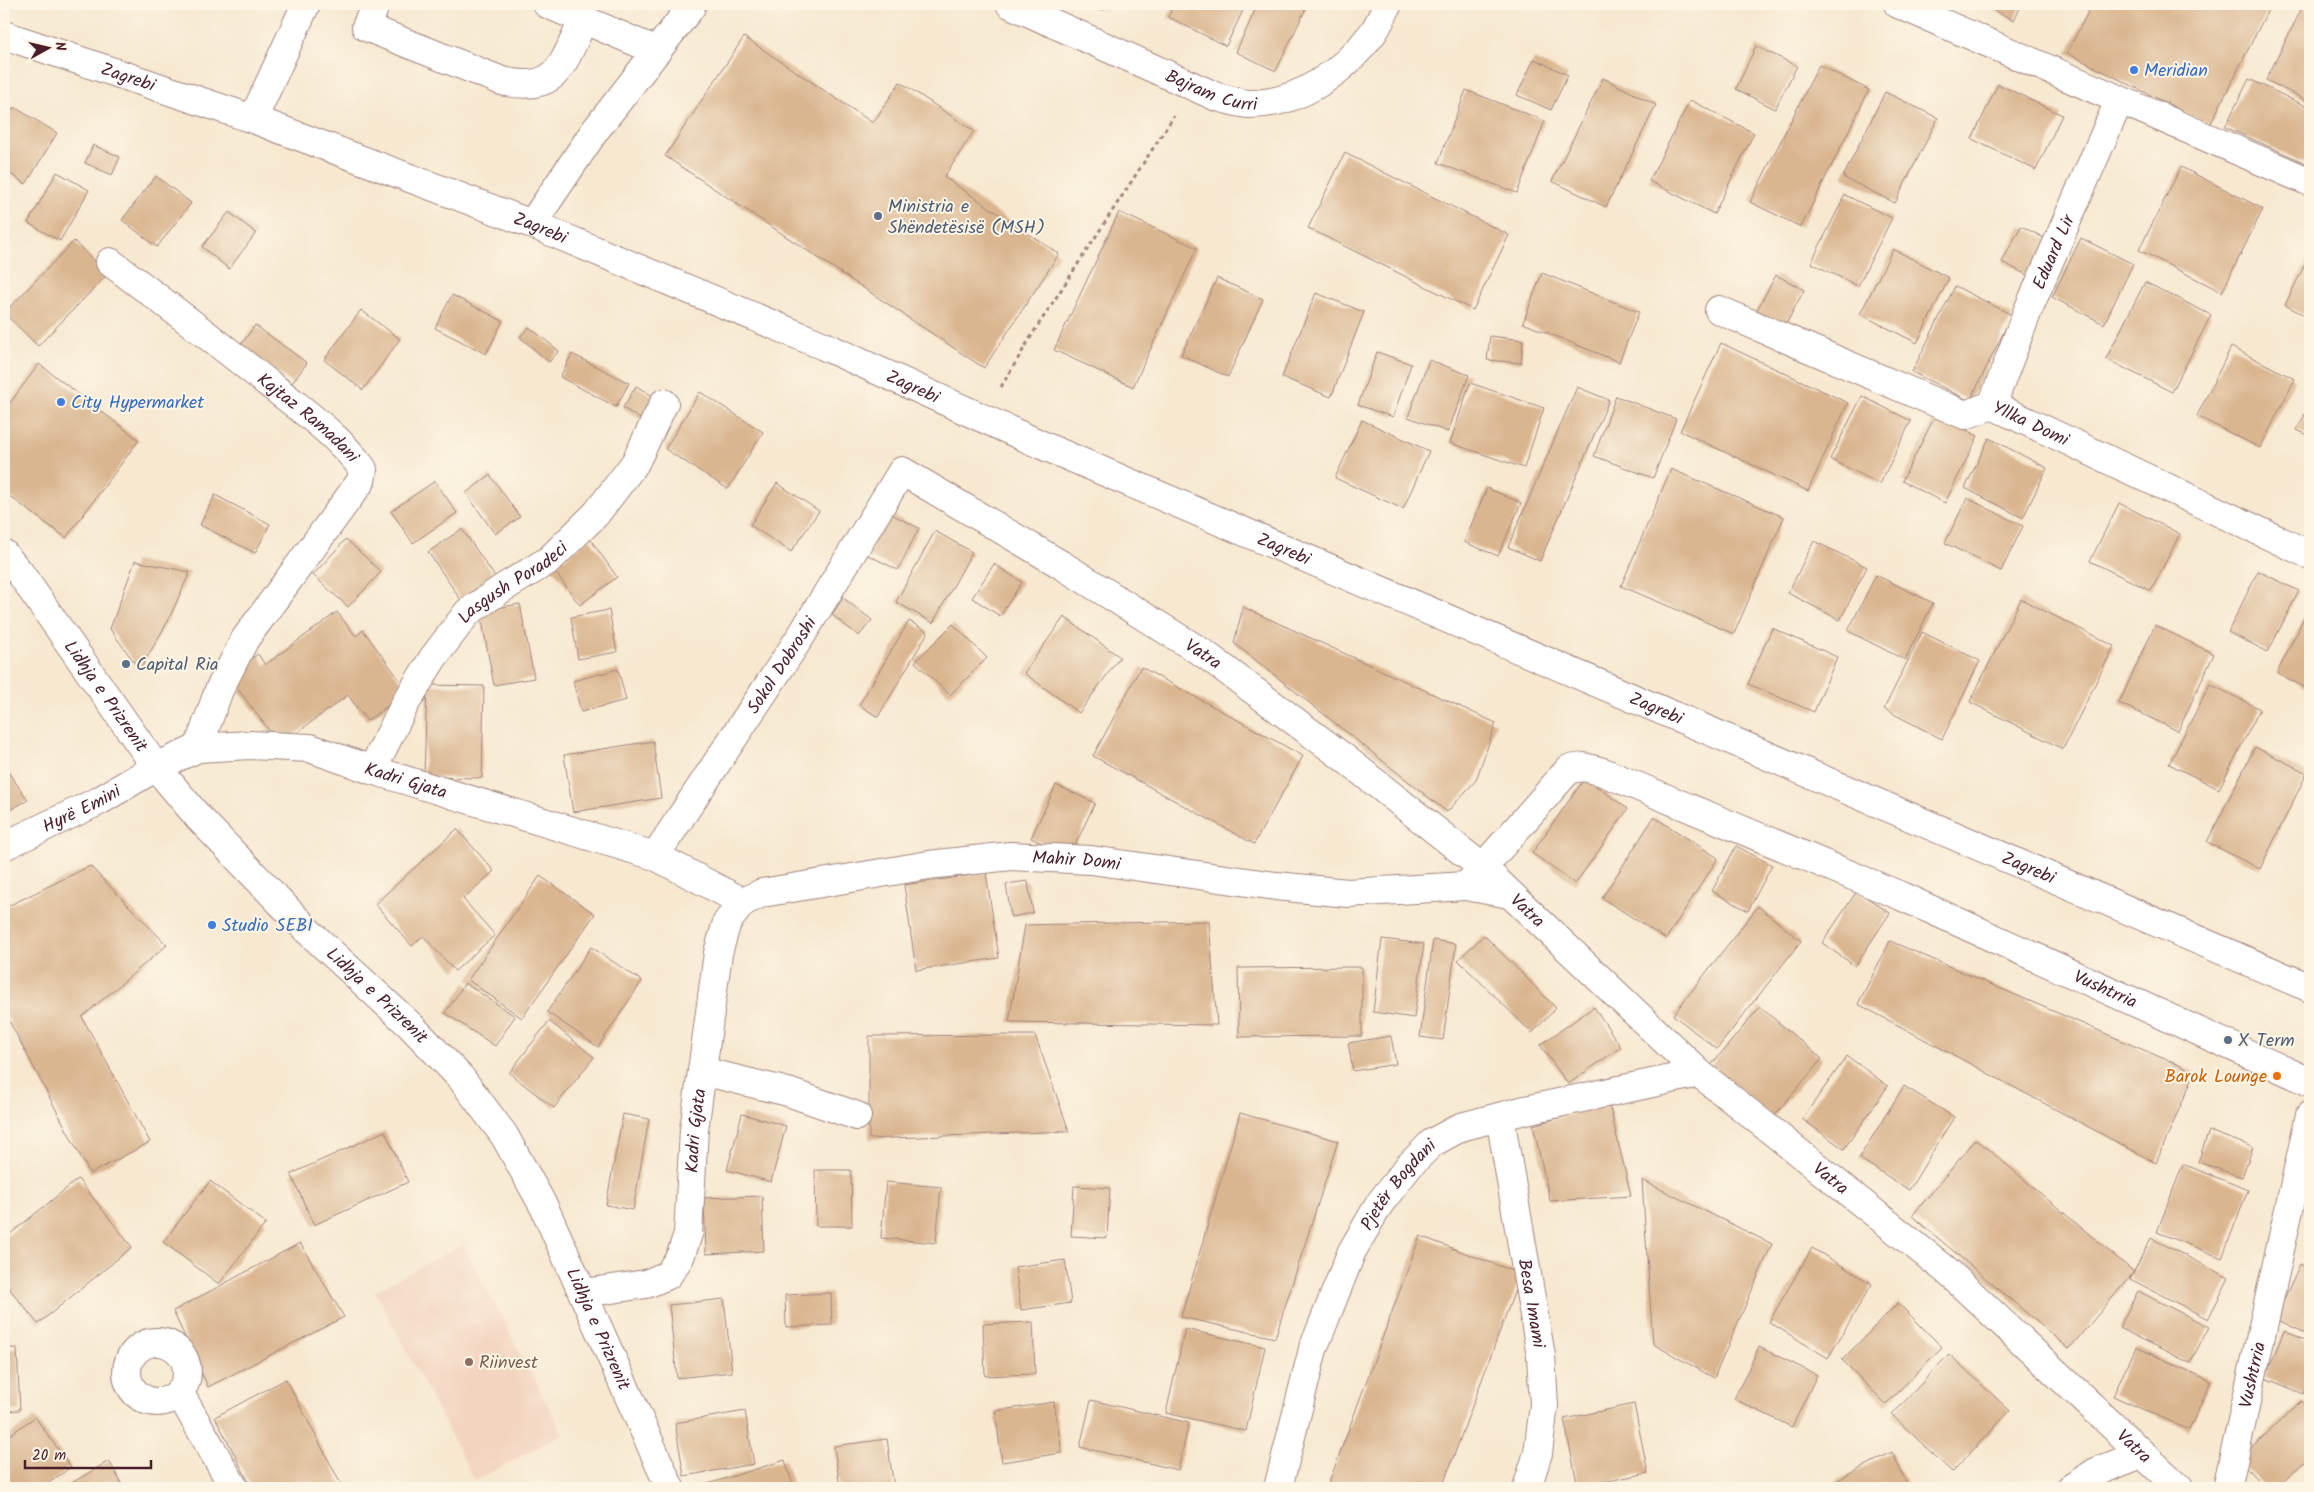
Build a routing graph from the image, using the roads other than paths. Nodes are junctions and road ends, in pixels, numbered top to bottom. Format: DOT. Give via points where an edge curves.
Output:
graph roads {
  1 [pos="306,4"];
  2 [pos="376,4"];
  3 [pos="547,4"];
  4 [pos="682,4"];
  5 [pos="1010,4"];
  6 [pos="1388,4"];
  7 [pos="1898,4"];
  8 [pos="584,20"];
  9 [pos="4,35"];
  10 [pos="657,51"];
  11 [pos="2119,101"];
  12 [pos="252,119"];
  13 [pos="2310,182"];
  14 [pos="532,224"];
  15 [pos="110,262"];
  16 [pos="1719,310"];
  17 [pos="664,403"];
  18 [pos="1992,405"];
  19 [pos="902,471"];
  20 [pos="4,554"];
  21 [pos="2310,555"];
  22 [pos="198,748"];
  23 [pos="156,767"];
  24 [pos="372,770"];
  25 [pos="4,846"];
  26 [pos="655,856"];
  27 [pos="1475,877"];
  28 [pos="1509,894"];
  29 [pos="743,902"];
  30 [pos="2310,988"];
  31 [pos="702,1071"];
  32 [pos="1699,1073"];
  33 [pos="2310,1082"];
  34 [pos="2310,1115"];
  35 [pos="857,1116"];
  36 [pos="1500,1117"];
  37 [pos="584,1293"];
  38 [pos="179,1392"];
  39 [pos="2141,1454"];
  40 [pos="234,1488"];
  41 [pos="670,1488"];
  42 [pos="1278,1488"];
  43 [pos="1527,1488"];
  44 [pos="2071,1488"];
  45 [pos="2179,1488"];
  46 [pos="2227,1488"];
  1 -- 12 [label="street"];
  2 -- 8 [label="street" via="366,26 502,81 520,85 538,84 554,76"];
  3 -- 8 [label="street"];
  4 -- 10 [label="street" via="691,8"];
  5 -- 6 [label="street, Bajram Curri" via="1216,97 1248,104 1278,102 1310,88 1343,66 1373,33"];
  7 -- 11 [label="street"];
  8 -- 10 [label="street"];
  9 -- 12 [label="street, Zagrebi"];
  10 -- 14 [label="street" via="594,132"];
  11 -- 13 [label="street"];
  11 -- 18 [label="street, Eduard Lir" via="2032,302"];
  12 -- 14 [label="street, Zagrebi"];
  14 -- 30 [label="street, Zagrebi" via="824,346 982,418"];
  15 -- 22 [label="street, Kajtaz Ramadani" via="307,414 354,456 362,469 361,481 246,639 219,690"];
  16 -- 18 [label="street, Yllka Domi" via="1965,415"];
  17 -- 24 [label="street, Lasgush Poradeci" via="635,463 596,514 549,560 468,612 433,658"];
  18 -- 21 [label="street, Yllka Domi"];
  19 -- 26 [label="street, Sokol Dobroshi" via="801,636"];
  19 -- 27 [label="street, Vatra" via="1206,655 1343,757"];
  20 -- 23 [label="street, Lidhja e Prizrenit"];
  22 -- 23 [label="street, Kadri Gjata"];
  22 -- 24 [label="street, Kadri Gjata" via="250,745 310,748"];
  23 -- 25 [label="street, Hyrë Emini" via="99,801"];
  23 -- 37 [label="street, Lidhja e Prizrenit" via="199,818 309,932 411,1026 461,1078 504,1135 544,1207"];
  24 -- 26 [label="street, Kadri Gjata"];
  26 -- 29 [label="street"];
  27 -- 28 [label="street, Mahir Domi"];
  27 -- 29 [label="street, Mahir Domi" via="1348,893 1091,860 1011,856 929,865 771,891"];
  27 -- 33 [label="street, Vushtrria" via="1569,769 1584,767 1603,772 1901,896"];
  28 -- 32 [label="street, Vatra"];
  29 -- 31 [label="street, Kadri Gjata" via="727,922 718,953"];
  31 -- 35 [label="street" via="788,1092"];
  31 -- 37 [label="street, Kadri Gjata" via="694,1130 688,1234 680,1257 668,1275 646,1284"];
  32 -- 36 [label="street, Pjetër Bogdani"];
  32 -- 39 [label="street, Vatra" via="1946,1270"];
  34 -- 46 [label="street, Vushtrria"];
  36 -- 42 [label="street, Pjetër Bogdani" via="1461,1127 1432,1143 1380,1203 1352,1251 1313,1349"];
  36 -- 43 [label="street, Besa Imami" via="1541,1356 1544,1405 1538,1453"];
  37 -- 41 [label="street, Lidhja e Prizrenit"];
  38 -- 40 [label="street"];
  39 -- 44 [label="street" via="2096,1472"];
  39 -- 45 [label="street, Vatra"];
}
